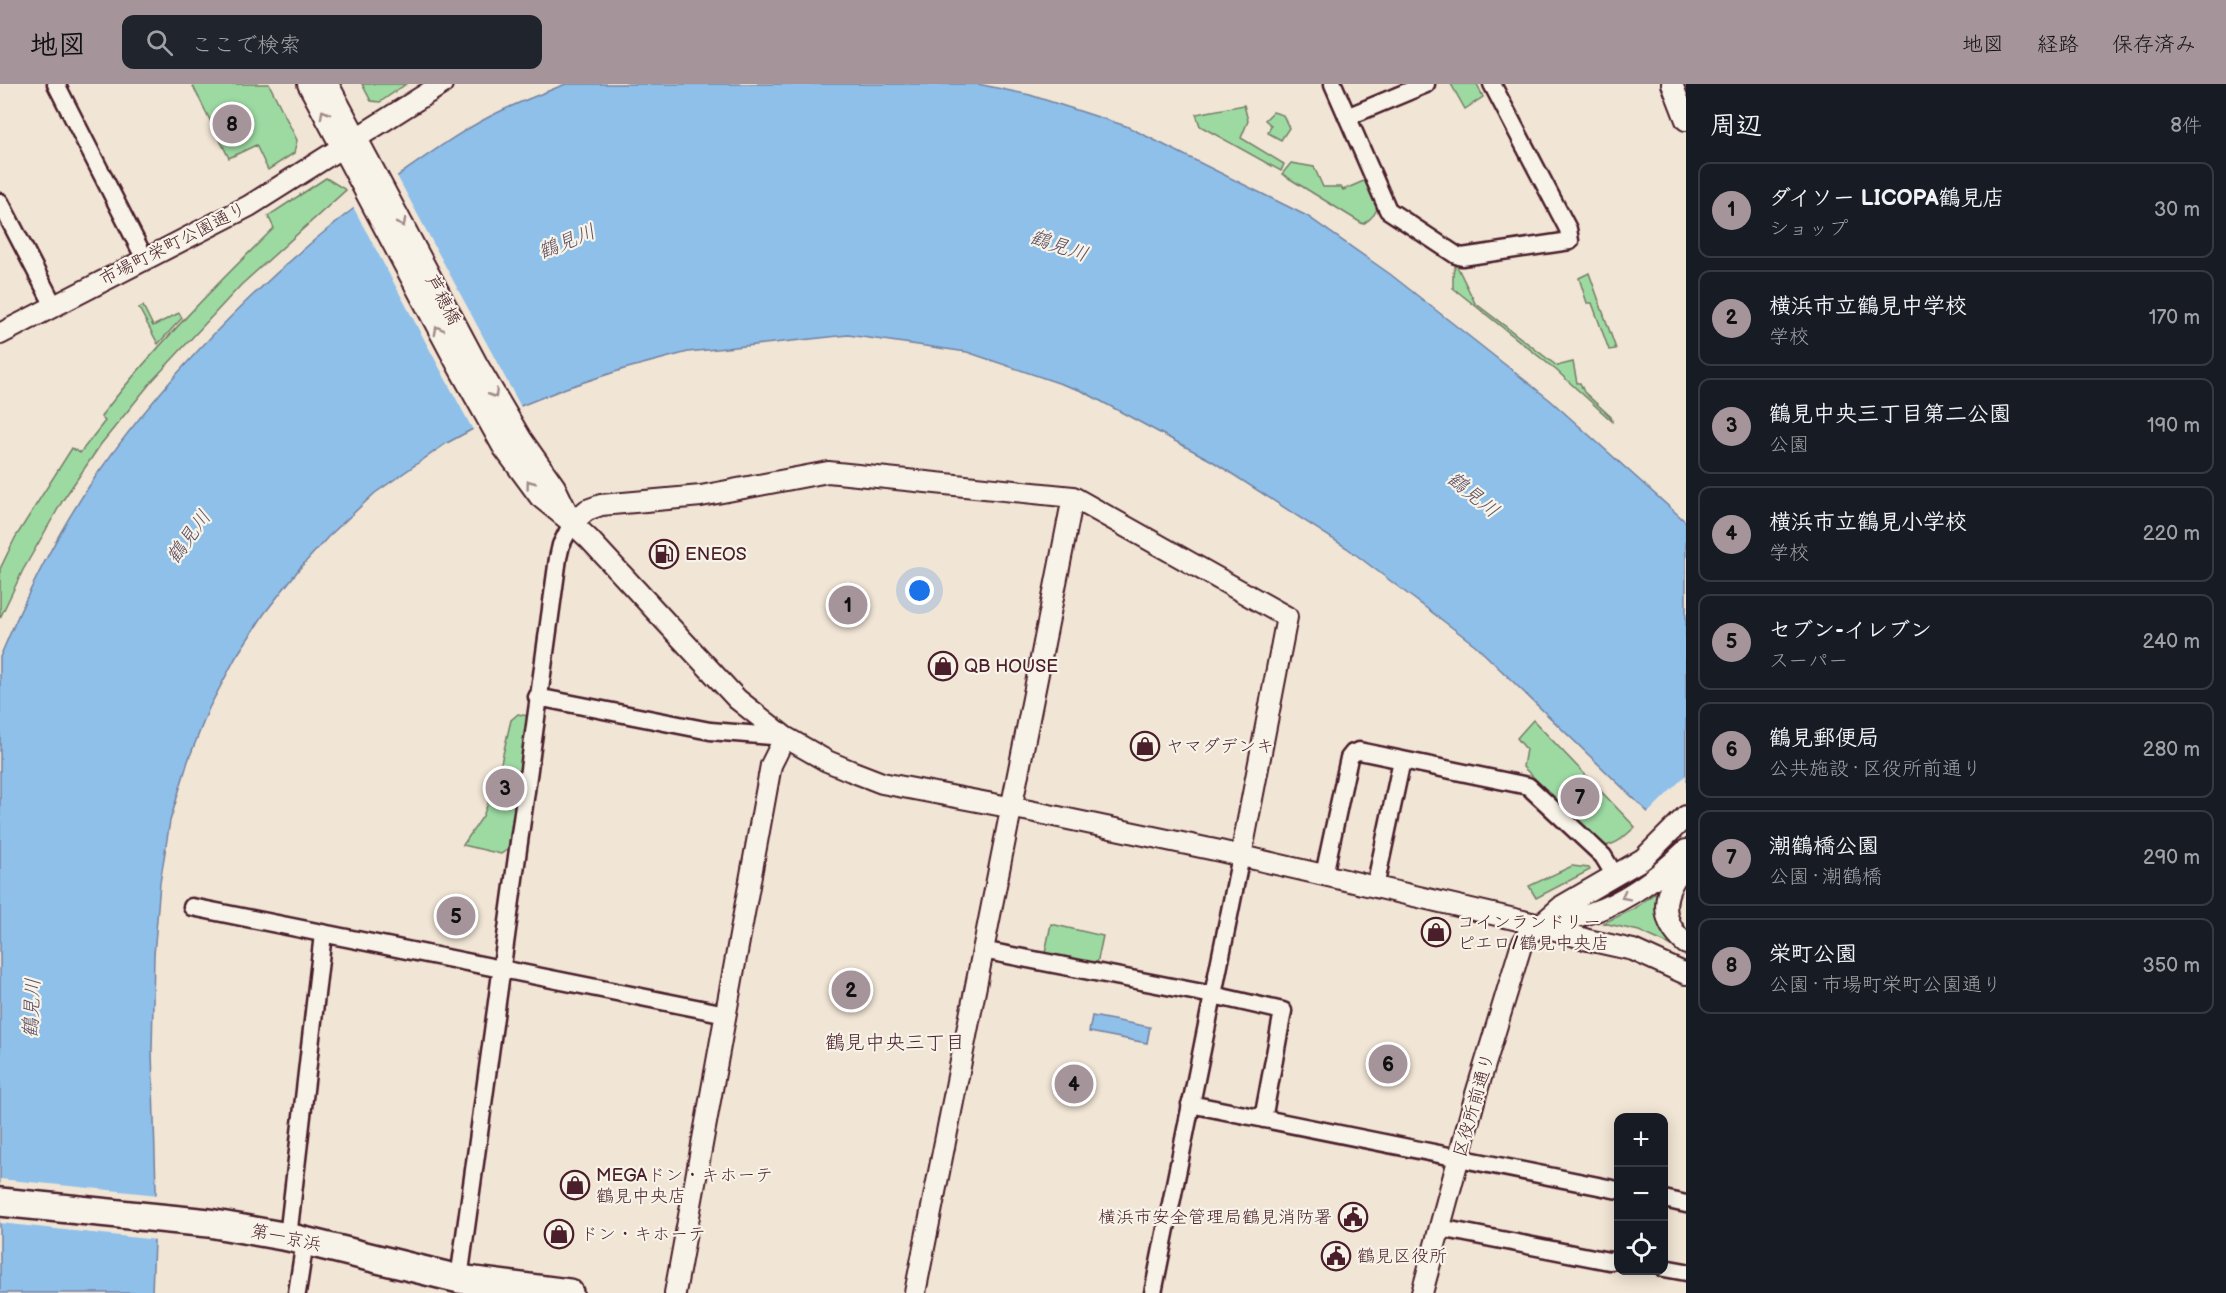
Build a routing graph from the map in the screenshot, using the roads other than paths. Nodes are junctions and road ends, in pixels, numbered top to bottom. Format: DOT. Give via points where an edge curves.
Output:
graph roads {
  1 [pos="56,84"];
  2 [pos="308,84"];
  3 [pos="328,84"];
  4 [pos="442,84"];
  5 [pos="1333,84"];
  6 [pos="1426,84"];
  7 [pos="1492,84"];
  8 [pos="1672,84"];
  9 [pos="1347,117"];
  10 [pos="1686,120"];
  11 [pos="350,143"];
  12 [pos="0,202"];
  13 [pos="145,259"];
  14 [pos="54,306"];
  15 [pos="0,334"];
  16 [pos="1073,497"];
  17 [pos="572,523"];
  18 [pos="537,696"];
  19 [pos="785,737"];
  20 [pos="1402,760"];
  21 [pos="1011,807"];
  22 [pos="1686,816"];
  23 [pos="1241,856"];
  24 [pos="1681,862"];
  25 [pos="1614,874"];
  26 [pos="1324,875"];
  27 [pos="1375,887"];
  28 [pos="192,908"];
  29 [pos="1540,925"];
  30 [pos="1562,930"];
  31 [pos="323,934"];
  32 [pos="1686,944"];
  33 [pos="982,950"];
  34 [pos="1686,962"];
  35 [pos="501,969"];
  36 [pos="1686,974"];
  37 [pos="1213,995"];
  38 [pos="726,1014"];
  39 [pos="1190,1104"];
  40 [pos="1263,1119"];
  41 [pos="1459,1158"];
  42 [pos="1614,1189"];
  43 [pos="1668,1200"];
  44 [pos="0,1202"];
  45 [pos="1686,1204"];
  46 [pos="1440,1228"];
  47 [pos="297,1239"];
  48 [pos="1614,1260"];
  49 [pos="1668,1269"];
  50 [pos="1686,1272"];
  51 [pos="458,1286"];
  52 [pos="297,1293"];
  53 [pos="569,1293"];
  54 [pos="675,1293"];
  55 [pos="915,1293"];
  56 [pos="1153,1293"];
  57 [pos="1422,1293"];
  1 -- 13 [label="street"];
  11 -- 2 [label="street, one-way"];
  3 -- 11 [label="street"];
  4 -- 11 [label="street, 市場町栄町公園通り"];
  5 -- 9 [label="street"];
  6 -- 9 [label="street"];
  7 -- 9 [label="street" via="1568,229 1570,241 1456,255 1388,210"];
  8 -- 10 [label="street"];
  11 -- 13 [label="street, 市場町栄町公園通り" via="249,206"];
  11 -- 17 [label="street, 芦穂橋" via="540,497"];
  12 -- 14 [label="street"];
  13 -- 14 [label="street, 市場町栄町公園通り"];
  14 -- 15 [label="street, 市場町栄町公園通り"];
  16 -- 17 [label="street" via="828,471 701,495 602,505 587,510"];
  16 -- 21 [label="street"];
  16 -- 23 [label="street" via="1287,617"];
  17 -- 18 [label="street" via="558,558"];
  17 -- 19 [label="street, 芦穂橋" via="736,699"];
  18 -- 19 [label="street" via="710,731"];
  18 -- 35 [label="street"];
  19 -- 21 [label="street, 芦穂橋" via="827,761 882,783"];
  19 -- 38 [label="street" via="771,765"];
  20 -- 25 [label="street" via="1528,786 1603,856"];
  20 -- 26 [label="street" via="1359,751 1349,758"];
  20 -- 27 [label="street"];
  21 -- 23 [label="street, 芦穂橋"];
  21 -- 33 [label="street"];
  22 -- 25 [label="street, 区役所前通り" via="1643,859"];
  23 -- 26 [label="street, 芦穂橋"];
  23 -- 37 [label="street"];
  24 -- 29 [label="street, one-way" via="1594,912"];
  24 -- 32 [label="street" via="1668,891 1666,908 1671,927"];
  25 -- 29 [label="street, 区役所前通り" via="1562,906"];
  26 -- 27 [label="street, 芦穂橋"];
  27 -- 29 [label="street, 芦穂橋"];
  28 -- 31 [label="street"];
  29 -- 30 [label="street, 芦穂橋"];
  29 -- 41 [label="street, 区役所前通り" via="1526,937 1517,955"];
  30 -- 34 [label="street" via="1599,929 1634,937"];
  30 -- 36 [label="street" via="1633,950"];
  31 -- 35 [label="street"];
  31 -- 47 [label="street"];
  33 -- 37 [label="street"];
  33 -- 55 [label="street"];
  35 -- 38 [label="street"];
  35 -- 51 [label="street"];
  37 -- 39 [label="street"];
  37 -- 40 [label="street" via="1283,1011"];
  38 -- 54 [label="street"];
  39 -- 40 [label="street"];
  39 -- 56 [label="street"];
  40 -- 41 [label="street"];
  41 -- 42 [label="street"];
  41 -- 46 [label="street, 区役所前通り"];
  43 -- 45 [label="street"];
  44 -- 47 [label="highway, 第一京浜" via="209,1223"];
  46 -- 48 [label="street"];
  46 -- 57 [label="street, 区役所前通り"];
  47 -- 51 [label="highway, 第一京浜"];
  47 -- 52 [label="street"];
  49 -- 50 [label="street"];
  51 -- 53 [label="highway, 第一京浜"];
}
